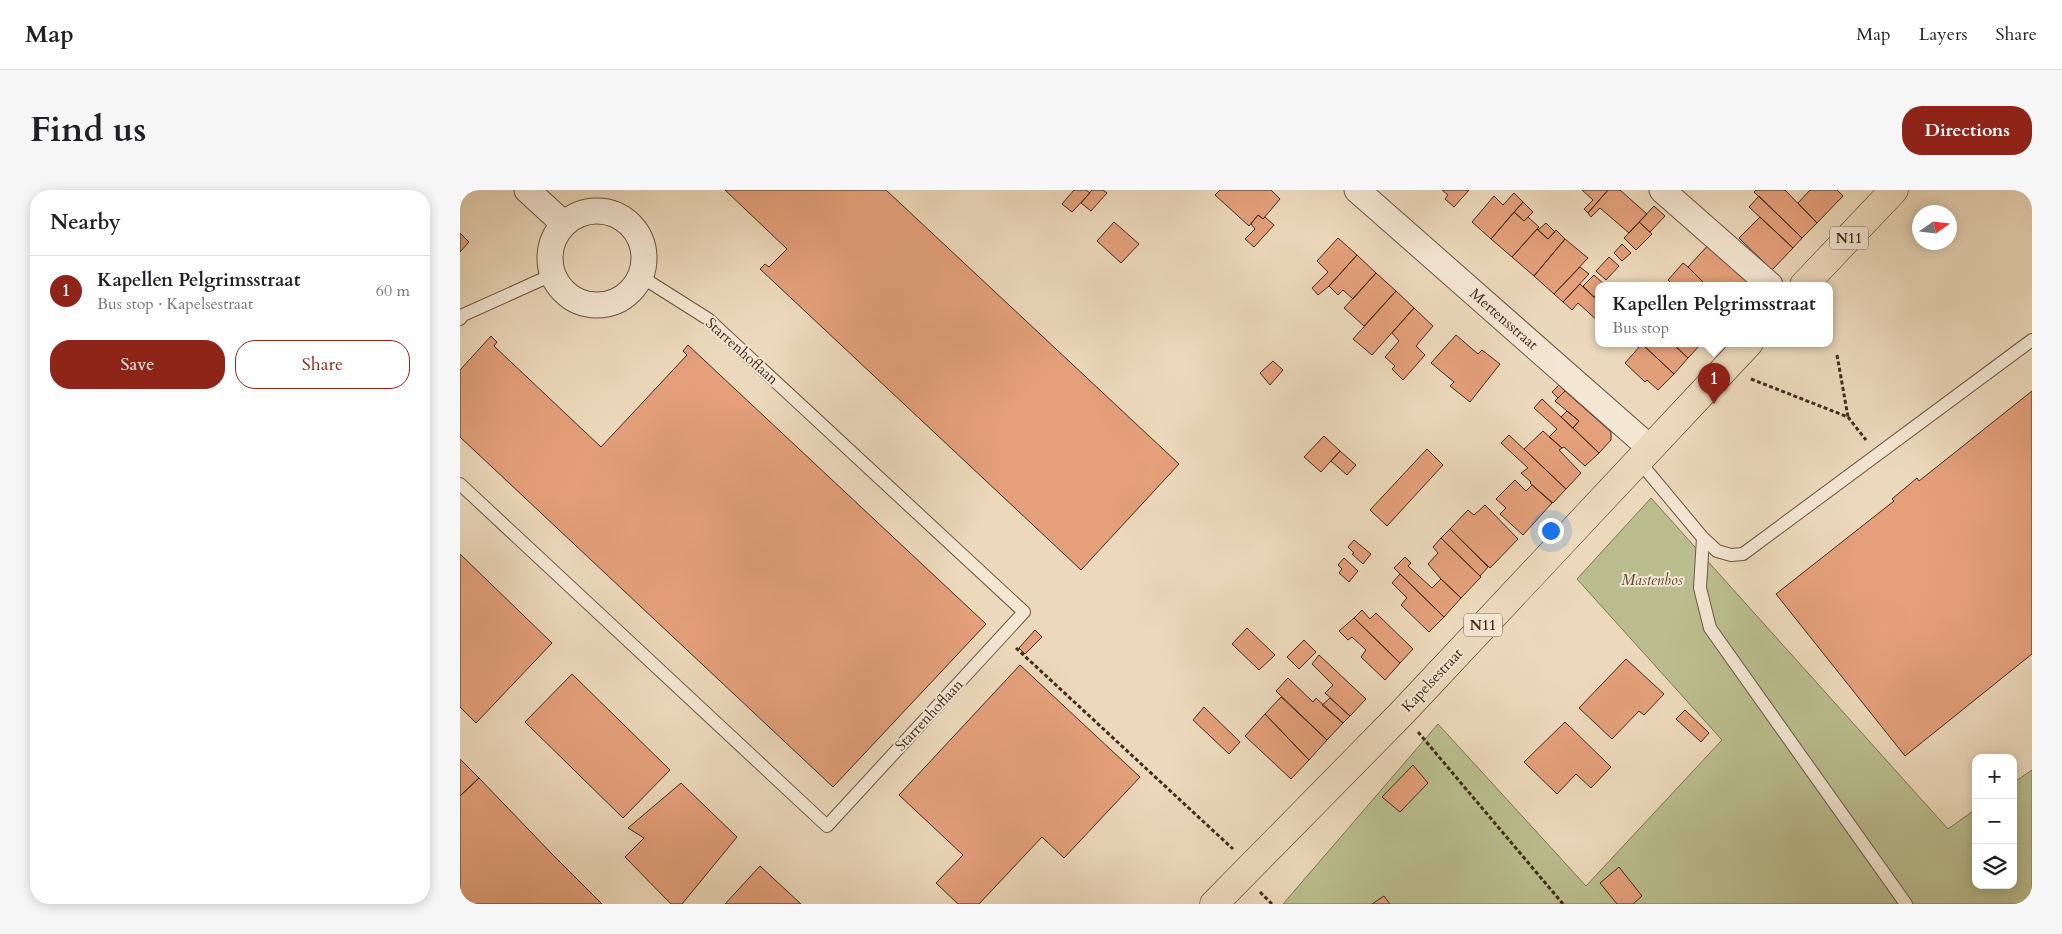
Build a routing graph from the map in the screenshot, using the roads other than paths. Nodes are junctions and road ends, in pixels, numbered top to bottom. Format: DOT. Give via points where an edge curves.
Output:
graph roads {
  1 [pos="527,190"];
  2 [pos="1357,190"];
  3 [pos="1662,190"];
  4 [pos="1894,190"];
  5 [pos="564,224"];
  6 [pos="554,274"];
  7 [pos="640,276"];
  8 [pos="1767,282"];
  9 [pos="1807,282"];
  10 [pos="460,319"];
  11 [pos="2032,340"];
  12 [pos="1745,347"];
  13 [pos="1644,454"];
  14 [pos="460,484"];
  15 [pos="1703,538"];
  16 [pos="1214,904"];
  17 [pos="1906,904"];
  1 -- 5 [label="street"];
  2 -- 13 [label="street, Mertensstraat"];
  3 -- 8 [label="street"];
  4 -- 9 [label="main road, N11"];
  5 -- 6 [label="street" via="551,246 550,263"];
  5 -- 7 [label="street" via="586,212 603,211 622,218 634,229 644,252"];
  6 -- 7 [label="street" via="558,285 569,296 589,305 621,299"];
  6 -- 10 [label="lane"];
  7 -- 14 [label="lane, Starrenhoflaan" via="708,319 1024,612 827,826"];
  11 -- 15 [label="lane" via="1743,554 1717,551"];
  12 -- 13 [label="main road, Kapelsestraat / N11"];
  13 -- 15 [label="lane"];
  13 -- 16 [label="main road, Kapelsestraat / N11" via="1402,713"];
  15 -- 17 [label="lane" via="1700,588 1710,628"];
}
